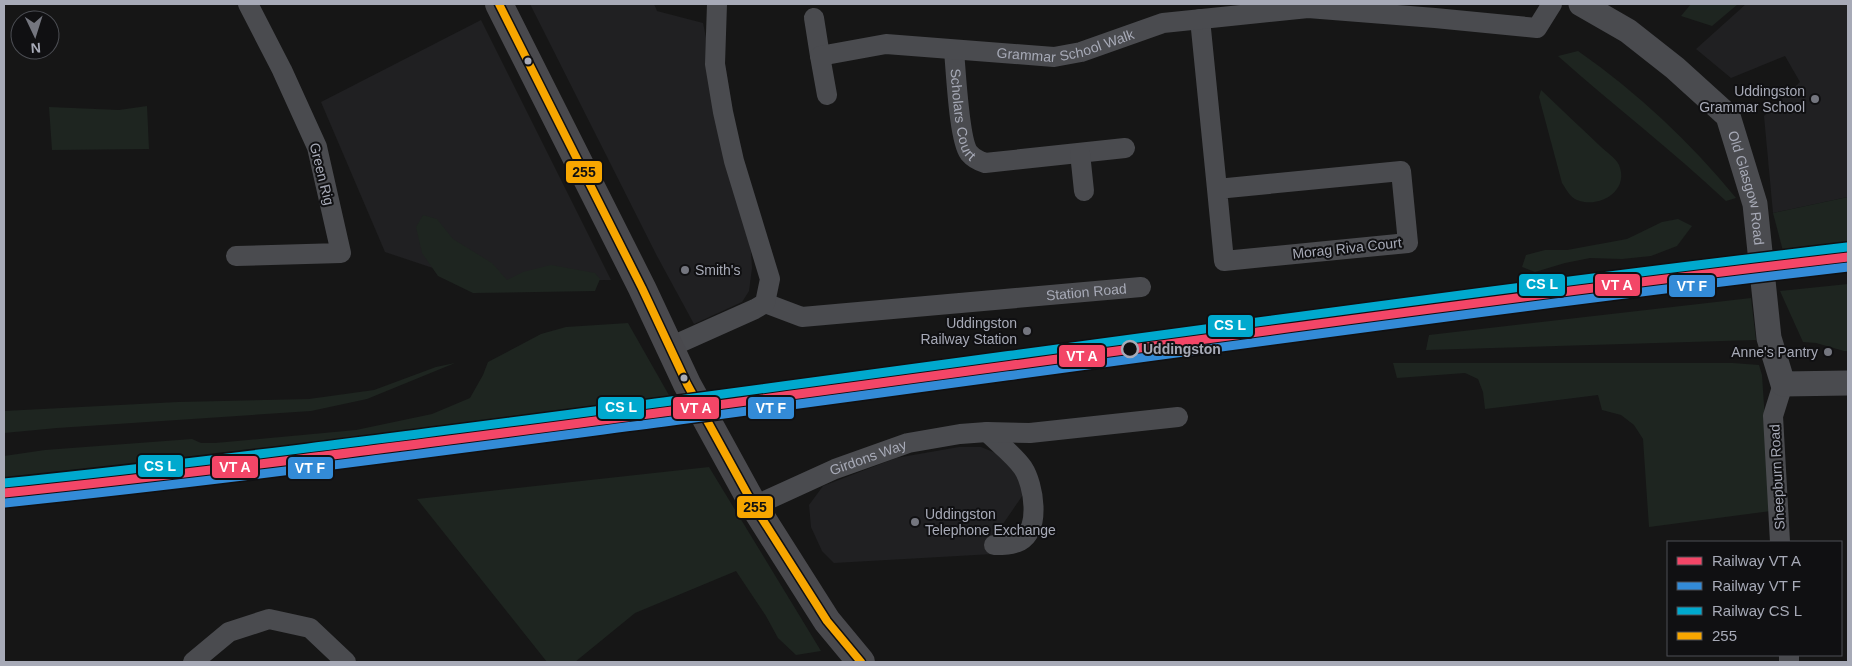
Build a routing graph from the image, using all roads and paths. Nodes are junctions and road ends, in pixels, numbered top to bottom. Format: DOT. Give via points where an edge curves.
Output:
graph roads {
  1 [pos="248,4"];
  2 [pos="499,4"];
  3 [pos="717,4"];
  4 [pos="1552,4"];
  5 [pos="1581,4"];
  6 [pos="814,18"];
  7 [pos="1200,20"];
  8 [pos="954,51"];
  9 [pos="820,56"];
  10 [pos="827,95"];
  11 [pos="1125,148"];
  12 [pos="1080,153"];
  13 [pos="1217,189"];
  14 [pos="1084,192"];
  15 [pos="236,256"];
  16 [pos="1141,287"];
  17 [pos="764,303"];
  18 [pos="670,346"];
  19 [pos="1848,383"];
  20 [pos="1783,384"];
  21 [pos="1178,417"];
  22 [pos="987,432"];
  23 [pos="754,506"];
  24 [pos="1780,541"];
  25 [pos="994,545"];
  26 [pos="193,662"];
  27 [pos="346,662"];
  28 [pos="861,662"];
  1 -- 15 [label="street, Green Rig" via="317,147 341,253"];
  2 -- 18 [label="main road"];
  3 -- 17 [label="street" via="717,74 734,161 770,279"];
  4 -- 7 [label="street, Grammar School Walk" via="1537,28 1308,8"];
  5 -- 20 [label="street, Old Glasgow Road" via="1628,32 1675,68 1728,116 1754,204 1769,338"];
  6 -- 9 [label="street"];
  7 -- 8 [label="street, Grammar School Walk" via="1162,23 1081,52 1054,58"];
  7 -- 13 [label="street, Morag Riva Court"];
  8 -- 9 [label="street, Grammar School Walk" via="886,44"];
  8 -- 12 [label="street, Scholars Court" via="963,136 975,160 985,163"];
  9 -- 10 [label="street"];
  11 -- 12 [label="street, Scholars Court"];
  12 -- 14 [label="street"];
  13 -- 13 [label="street, Morag Riva Court" via="1224,261 1408,243 1401,171"];
  16 -- 17 [label="street, Station Road" via="802,317"];
  17 -- 18 [label="street"];
  18 -- 23 [label="main road" via="686,384"];
  19 -- 20 [label="street"];
  20 -- 24 [label="street, Sheepburn Road" via="1773,416"];
  21 -- 22 [label="street, Girdons Way" via="1030,433"];
  22 -- 23 [label="street, Girdons Way" via="908,443 834,469"];
  22 -- 25 [label="street" via="1024,469 1033,496 1034,516 1022,540 1011,545"];
  23 -- 28 [label="main road" via="827,621"];
  26 -- 27 [label="street" via="229,632 269,619 310,628"];
}
